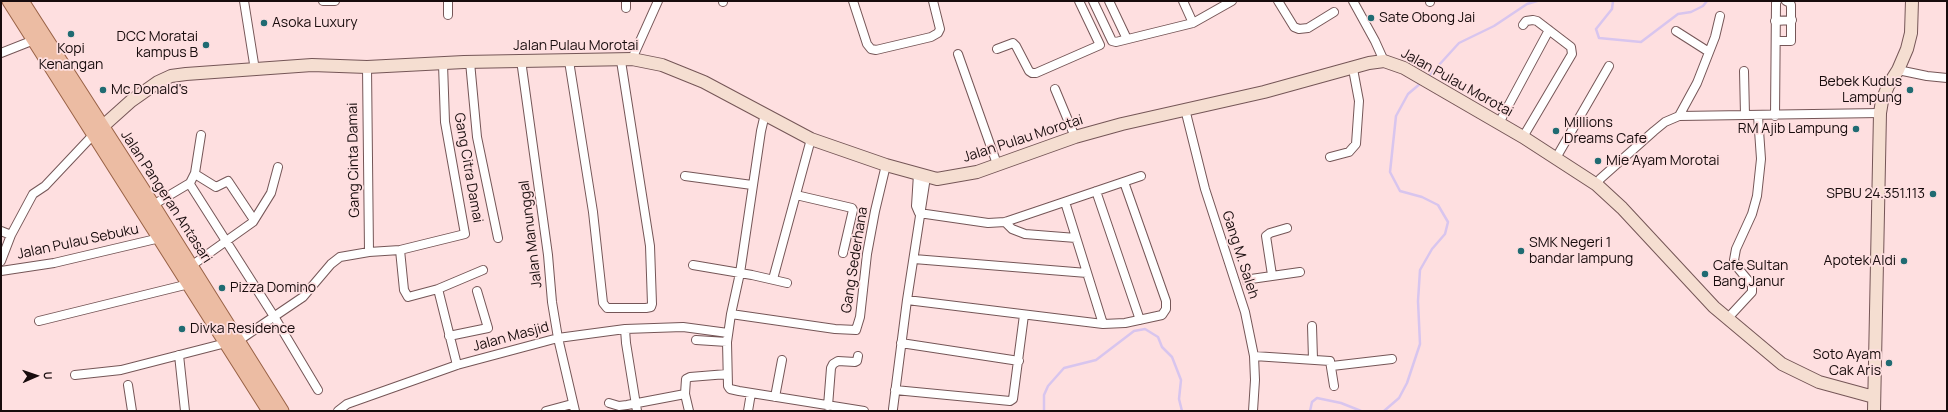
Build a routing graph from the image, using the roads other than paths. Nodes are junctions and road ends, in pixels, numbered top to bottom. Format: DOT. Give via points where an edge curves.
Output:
graph roads {
  1 [pos="9,1"];
  2 [pos="22,1"];
  3 [pos="244,1"];
  4 [pos="322,1"];
  5 [pos="335,1"];
  6 [pos="448,1"];
  7 [pos="658,1"];
  8 [pos="853,1"];
  9 [pos="933,1"];
  10 [pos="1079,1"];
  11 [pos="1093,1"];
  12 [pos="1109,1"];
  13 [pos="1183,1"];
  14 [pos="1232,1"];
  15 [pos="1278,1"];
  16 [pos="1777,1"];
  17 [pos="1786,1"];
  18 [pos="1912,1"];
  19 [pos="1356,2"];
  20 [pos="1334,12"];
  21 [pos="448,15"];
  22 [pos="1720,16"];
  23 [pos="1792,20"];
  24 [pos="1775,21"];
  25 [pos="1193,23"];
  26 [pos="1523,25"];
  27 [pos="1549,30"];
  28 [pos="1676,31"];
  29 [pos="1127,39"];
  30 [pos="34,40"];
  31 [pos="1776,41"];
  32 [pos="1112,42"];
  33 [pos="1100,45"];
  34 [pos="997,49"];
  35 [pos="1709,52"];
  36 [pos="1,53"];
  37 [pos="958,54"];
  38 [pos="521,60"];
  39 [pos="626,60"];
  40 [pos="569,61"];
  41 [pos="1384,61"];
  42 [pos="470,62"];
  43 [pos="443,64"];
  44 [pos="1609,66"];
  45 [pos="367,67"];
  46 [pos="1353,69"];
  47 [pos="256,70"];
  48 [pos="1898,70"];
  49 [pos="1744,71"];
  50 [pos="1947,78"];
  51 [pos="1056,89"];
  52 [pos="1185,108"];
  53 [pos="1880,113"];
  54 [pos="765,114"];
  55 [pos="1745,115"];
  56 [pos="1678,116"];
  57 [pos="1758,116"];
  58 [pos="1775,116"];
  59 [pos="1499,123"];
  60 [pos="98,130"];
  61 [pos="201,135"];
  62 [pos="1075,137"];
  63 [pos="1522,138"];
  64 [pos="811,139"];
  65 [pos="1330,157"];
  66 [pos="1556,158"];
  67 [pos="998,164"];
  68 [pos="886,165"];
  69 [pos="278,167"];
  70 [pos="195,174"];
  71 [pos="685,176"];
  72 [pos="922,176"];
  73 [pos="1141,176"];
  74 [pos="1124,182"];
  75 [pos="190,183"];
  76 [pos="752,185"];
  77 [pos="1597,185"];
  78 [pos="1096,191"];
  79 [pos="796,195"];
  80 [pos="1065,202"];
  81 [pos="154,205"];
  82 [pos="919,213"];
  83 [pos="254,220"];
  84 [pos="1005,222"];
  85 [pos="1287,228"];
  86 [pos="1,230"];
  87 [pos="11,236"];
  88 [pos="160,238"];
  89 [pos="498,238"];
  90 [pos="1076,238"];
  91 [pos="226,240"];
  92 [pos="400,250"];
  93 [pos="369,252"];
  94 [pos="843,253"];
  95 [pos="914,259"];
  96 [pos="1,261"];
  97 [pos="693,265"];
  98 [pos="191,266"];
  99 [pos="483,270"];
  100 [pos="1,271"];
  101 [pos="1300,272"];
  102 [pos="1087,273"];
  103 [pos="740,274"];
  104 [pos="1272,275"];
  105 [pos="773,279"];
  106 [pos="1251,279"];
  107 [pos="788,283"];
  108 [pos="189,284"];
  109 [pos="438,289"];
  110 [pos="477,291"];
  111 [pos="907,300"];
  112 [pos="730,314"];
  113 [pos="1024,315"];
  114 [pos="275,318"];
  115 [pos="1727,319"];
  116 [pos="39,320"];
  117 [pos="1140,320"];
  118 [pos="1103,324"];
  119 [pos="1312,326"];
  120 [pos="626,330"];
  121 [pos="728,333"];
  122 [pos="450,336"];
  123 [pos="558,338"];
  124 [pos="696,340"];
  125 [pos="232,342"];
  126 [pos="727,342"];
  127 [pos="902,343"];
  128 [pos="179,355"];
  129 [pos="858,356"];
  130 [pos="1254,356"];
  131 [pos="1313,359"];
  132 [pos="1392,359"];
  133 [pos="782,360"];
  134 [pos="1019,361"];
  135 [pos="457,365"];
  136 [pos="1332,366"];
  137 [pos="727,374"];
  138 [pos="75,375"];
  139 [pos="128,385"];
  140 [pos="1334,386"];
  141 [pos="318,390"];
  142 [pos="895,390"];
  143 [pos="751,393"];
  144 [pos="685,394"];
  145 [pos="775,397"];
  146 [pos="1874,397"];
  147 [pos="609,403"];
  148 [pos="828,406"];
  149 [pos="637,407"];
  150 [pos="574,408"];
  151 [pos="893,409"];
  152 [pos="132,411"];
  153 [pos="185,411"];
  154 [pos="269,411"];
  155 [pos="282,411"];
  156 [pos="338,411"];
  157 [pos="546,411"];
  158 [pos="688,411"];
  159 [pos="748,411"];
  160 [pos="864,411"];
  161 [pos="1253,411"];
  162 [pos="1874,411"];
  1 -- 30 [label="main road, Jalan Pangeran Antasari"];
  2 -- 60 [label="main road, Jalan Pangeran Antasari"];
  3 -- 47 [label="street"];
  4 -- 5 [label="street"];
  6 -- 21 [label="street"];
  7 -- 39 [label="street"];
  8 -- 9 [label="street" via="866,44 876,50 931,37 938,33 940,29"];
  10 -- 33 [label="street"];
  11 -- 32 [label="street"];
  12 -- 29 [label="street"];
  13 -- 25 [label="street"];
  14 -- 25 [label="street"];
  15 -- 20 [label="street" via="1294,27 1299,29 1308,28"];
  16 -- 24 [label="street"];
  17 -- 23 [label="street" via="1790,3"];
  18 -- 48 [label="street" via="1909,42"];
  19 -- 41 [label="street"];
  22 -- 35 [label="street"];
  23 -- 24 [label="street"];
  23 -- 31 [label="street" via="1791,41"];
  24 -- 31 [label="street"];
  25 -- 29 [label="street"];
  26 -- 27 [label="street" via="1532,20"];
  27 -- 59 [label="street"];
  27 -- 63 [label="street" via="1571,47 1572,54"];
  28 -- 35 [label="street"];
  29 -- 32 [label="street"];
  30 -- 36 [label="street"];
  30 -- 60 [label="main road, Jalan Pangeran Antasari"];
  31 -- 58 [label="street"];
  32 -- 33 [label="street"];
  33 -- 34 [label="street" via="1036,73 1029,71 1013,43"];
  35 -- 56 [label="street" via="1698,82"];
  37 -- 67 [label="street"];
  38 -- 40 [label="street, Jalan Pulau Morotai"];
  38 -- 42 [label="street, Jalan Pulau Morotai"];
  38 -- 123 [label="street, Jalan Manunggal"];
  39 -- 40 [label="street, Jalan Pulau Morotai"];
  39 -- 40 [label="street" via="650,246 652,304 646,308 607,308 603,303 593,212"];
  39 -- 54 [label="street, Jalan Pulau Morotai" via="662,65 704,82"];
  41 -- 46 [label="street, Jalan Pulau Morotai"];
  41 -- 59 [label="street, Jalan Pulau Morotai" via="1400,66"];
  42 -- 43 [label="street, Jalan Pulau Morotai"];
  42 -- 89 [label="street" via="477,137"];
  43 -- 45 [label="street, Jalan Pulau Morotai"];
  43 -- 92 [label="street, Gang Citra Damai" via="445,122 466,232"];
  44 -- 66 [label="street"];
  45 -- 47 [label="street, Jalan Pulau Morotai" via="312,65"];
  45 -- 93 [label="street, Gang Cinta Damai"];
  46 -- 52 [label="street, Jalan Pulau Morotai" via="1264,92"];
  46 -- 65 [label="street" via="1358,101 1356,144 1349,152"];
  47 -- 60 [label="street, Jalan Pulau Morotai" via="171,76 131,101"];
  48 -- 50 [label="street"];
  48 -- 53 [label="street" via="1888,86"];
  49 -- 55 [label="street"];
  51 -- 62 [label="street"];
  52 -- 62 [label="street, Jalan Pulau Morotai"];
  52 -- 130 [label="street, Gang M. Saleh" via="1205,188 1239,281"];
  53 -- 58 [label="street"];
  53 -- 146 [label="street"];
  54 -- 64 [label="street, Jalan Pulau Morotai"];
  54 -- 76 [label="street"];
  55 -- 56 [label="street"];
  55 -- 57 [label="street"];
  56 -- 77 [label="street" via="1654,131 1600,179"];
  57 -- 58 [label="street"];
  57 -- 115 [label="street" via="1761,160 1757,196 1734,260 1752,285 1752,292"];
  59 -- 63 [label="street, Jalan Pulau Morotai"];
  60 -- 81 [label="main road, Jalan Pangeran Antasari"];
  60 -- 87 [label="street" via="45,186 33,194"];
  60 -- 88 [label="main road, Jalan Pangeran Antasari"];
  61 -- 70 [label="street"];
  62 -- 67 [label="street, Jalan Pulau Morotai"];
  63 -- 66 [label="street, Jalan Pulau Morotai"];
  64 -- 68 [label="street, Jalan Pulau Morotai"];
  64 -- 79 [label="street"];
  66 -- 77 [label="street, Jalan Pulau Morotai"];
  67 -- 72 [label="street, Jalan Pulau Morotai" via="957,176 937,179"];
  68 -- 72 [label="street, Jalan Pulau Morotai"];
  68 -- 112 [label="street, Gang Sederhana" via="867,254 860,317 856,330"];
  69 -- 83 [label="street" via="272,193"];
  70 -- 75 [label="street"];
  70 -- 83 [label="street" via="216,187 228,181"];
  71 -- 76 [label="street"];
  72 -- 82 [label="street" via="922,206"];
  73 -- 74 [label="street"];
  74 -- 78 [label="street"];
  74 -- 117 [label="street" via="1166,303 1162,315"];
  75 -- 81 [label="street"];
  75 -- 91 [label="street"];
  76 -- 103 [label="street"];
  77 -- 115 [label="street, Jalan Pulau Morotai"];
  78 -- 80 [label="street"];
  78 -- 117 [label="street"];
  79 -- 94 [label="street" via="852,208"];
  79 -- 105 [label="street"];
  80 -- 84 [label="street"];
  80 -- 90 [label="street"];
  81 -- 98 [label="main road, Jalan Pangeran Antasari"];
  82 -- 84 [label="street" via="988,223"];
  82 -- 95 [label="street"];
  83 -- 91 [label="street"];
  84 -- 90 [label="street" via="1012,229 1025,234"];
  85 -- 104 [label="street" via="1266,236"];
  86 -- 87 [label="street"];
  87 -- 96 [label="street"];
  88 -- 100 [label="street, Jalan Pulau Sebuku" via="54,263"];
  88 -- 108 [label="main road, Jalan Pangeran Antasari"];
  90 -- 102 [label="street"];
  91 -- 98 [label="street"];
  91 -- 114 [label="street"];
  92 -- 93 [label="street"];
  92 -- 109 [label="street" via="404,290 408,297"];
  93 -- 114 [label="street" via="336,259 303,297"];
  95 -- 102 [label="street"];
  95 -- 111 [label="street"];
  97 -- 103 [label="street"];
  98 -- 125 [label="main road, Jalan Pangeran Antasari"];
  99 -- 109 [label="street"];
  101 -- 104 [label="street"];
  102 -- 118 [label="street"];
  103 -- 105 [label="street"];
  103 -- 112 [label="street"];
  104 -- 106 [label="street"];
  105 -- 107 [label="street"];
  108 -- 116 [label="street"];
  108 -- 125 [label="main road, Jalan Pangeran Antasari"];
  109 -- 122 [label="street"];
  110 -- 122 [label="street" via="488,328"];
  111 -- 113 [label="street"];
  111 -- 127 [label="street"];
  112 -- 121 [label="street"];
  113 -- 118 [label="street"];
  113 -- 134 [label="street"];
  114 -- 125 [label="street"];
  114 -- 141 [label="street"];
  115 -- 146 [label="street, Jalan Pulau Morotai" via="1782,364 1819,382"];
  117 -- 118 [label="street"];
  119 -- 131 [label="street"];
  120 -- 121 [label="street, Jalan Masjid" via="683,327"];
  120 -- 123 [label="street, Jalan Masjid"];
  120 -- 149 [label="street"];
  121 -- 126 [label="street"];
  122 -- 135 [label="street"];
  123 -- 135 [label="street, Jalan Masjid"];
  123 -- 150 [label="street, Jalan Manunggal"];
  124 -- 126 [label="street"];
  125 -- 128 [label="street"];
  125 -- 154 [label="main road, Jalan Pangeran Antasari"];
  125 -- 155 [label="main road, Jalan Pangeran Antasari"];
  126 -- 137 [label="street"];
  127 -- 134 [label="street"];
  127 -- 142 [label="street"];
  128 -- 138 [label="street" via="121,370"];
  128 -- 153 [label="street"];
  129 -- 148 [label="street" via="857,362 838,361 833,364"];
  130 -- 131 [label="street"];
  130 -- 161 [label="street, Gang M. Saleh"];
  131 -- 136 [label="street" via="1330,361"];
  132 -- 136 [label="street"];
  133 -- 145 [label="street"];
  134 -- 142 [label="street" via="1015,398 1010,401"];
  135 -- 156 [label="street, Jalan Masjid" via="346,404"];
  136 -- 140 [label="street"];
  137 -- 143 [label="street" via="730,389"];
  137 -- 144 [label="street" via="690,376 685,382"];
  139 -- 152 [label="street"];
  142 -- 151 [label="street"];
  143 -- 145 [label="street"];
  143 -- 159 [label="street"];
  144 -- 149 [label="street"];
  144 -- 158 [label="street"];
  145 -- 148 [label="street"];
  146 -- 162 [label="street"];
  147 -- 149 [label="street"];
  148 -- 160 [label="street"];
  150 -- 157 [label="street, Jalan Manunggal"];
}
